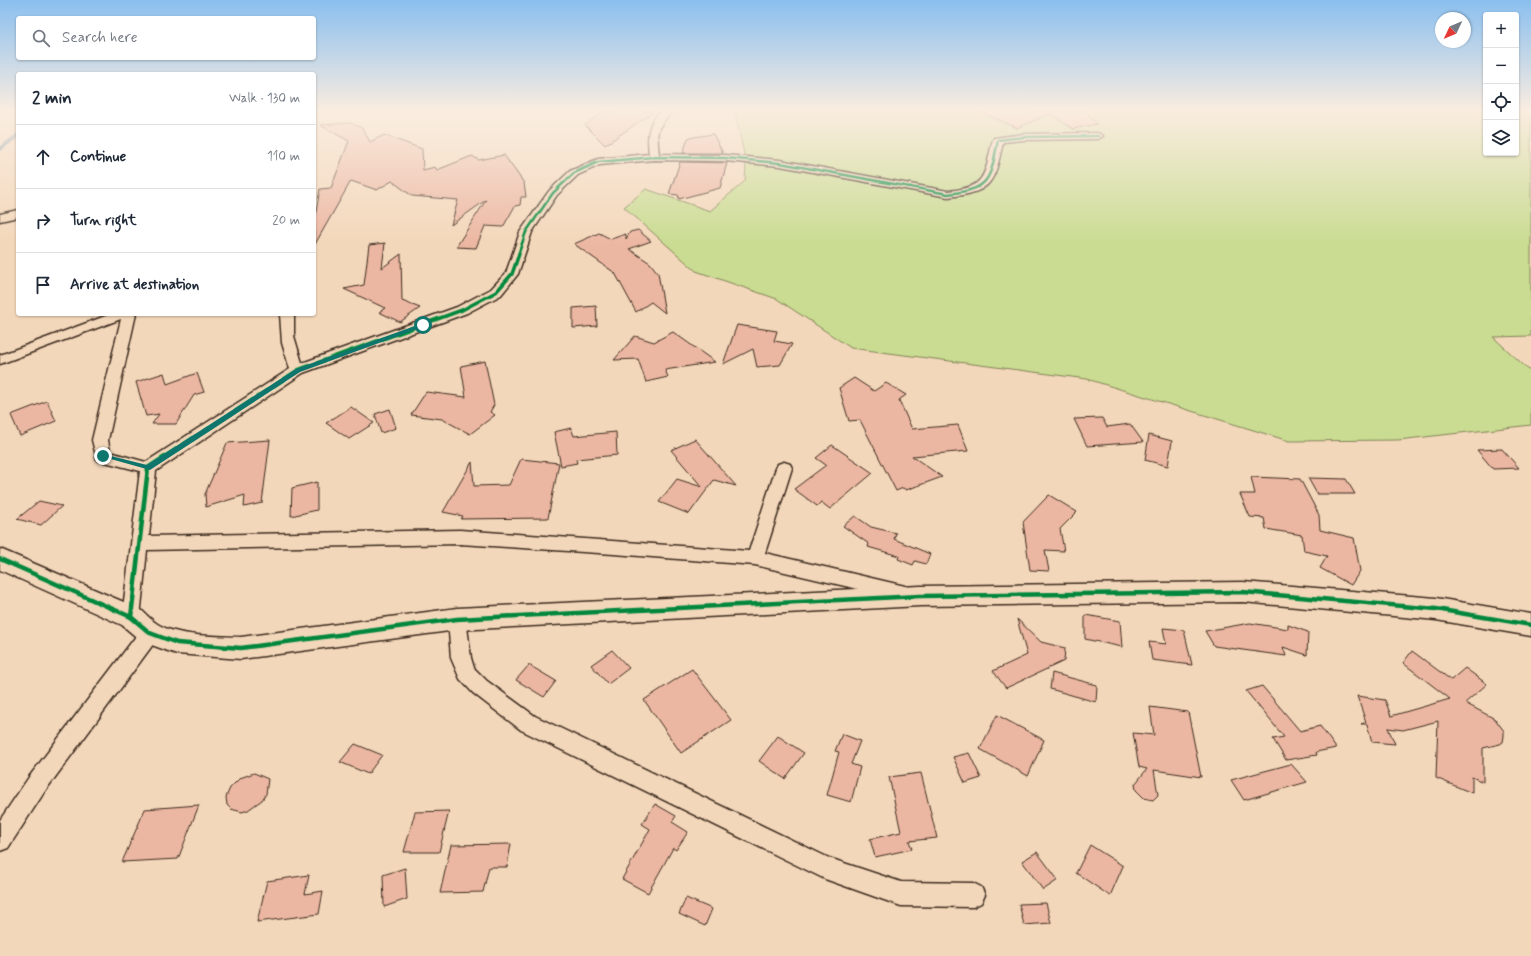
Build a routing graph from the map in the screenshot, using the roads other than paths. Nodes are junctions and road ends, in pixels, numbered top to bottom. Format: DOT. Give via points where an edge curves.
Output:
graph roads {
  1 [pos="995,156"];
  2 [pos="654,157"];
  3 [pos="16,214"];
  4 [pos="0,218"];
  5 [pos="118,316"];
  6 [pos="128,316"];
  7 [pos="287,316"];
  8 [pos="0,360"];
  9 [pos="298,370"];
  10 [pos="148,468"];
  11 [pos="784,468"];
  12 [pos="139,543"];
  13 [pos="755,558"];
  14 [pos="0,559"];
  15 [pos="920,596"];
  16 [pos="131,617"];
  17 [pos="457,619"];
  18 [pos="1531,625"];
  19 [pos="150,633"];
  20 [pos="0,841"];
  21 [pos="973,895"];
  1 -- 2 [label="street" via="992,169 982,186 958,194 780,163 725,158"];
  2 -- 9 [label="street" via="598,162 574,173 553,193 526,232 512,274 496,292 462,310"];
  3 -- 4 [label="street"];
  5 -- 8 [label="street"];
  6 -- 10 [label="street" via="100,440 103,456"];
  7 -- 9 [label="street" via="286,330 290,350"];
  9 -- 10 [label="street"];
  10 -- 12 [label="street"];
  11 -- 13 [label="street"];
  12 -- 13 [label="street" via="460,538"];
  12 -- 16 [label="street"];
  13 -- 15 [label="street"];
  14 -- 16 [label="street"];
  15 -- 17 [label="street"];
  15 -- 18 [label="street" via="1243,592 1436,609"];
  16 -- 19 [label="street"];
  17 -- 19 [label="street" via="241,648 177,643"];
  17 -- 21 [label="street" via="461,658 467,674 528,722 825,868 901,894"];
  19 -- 20 [label="street" via="37,784"];
}
